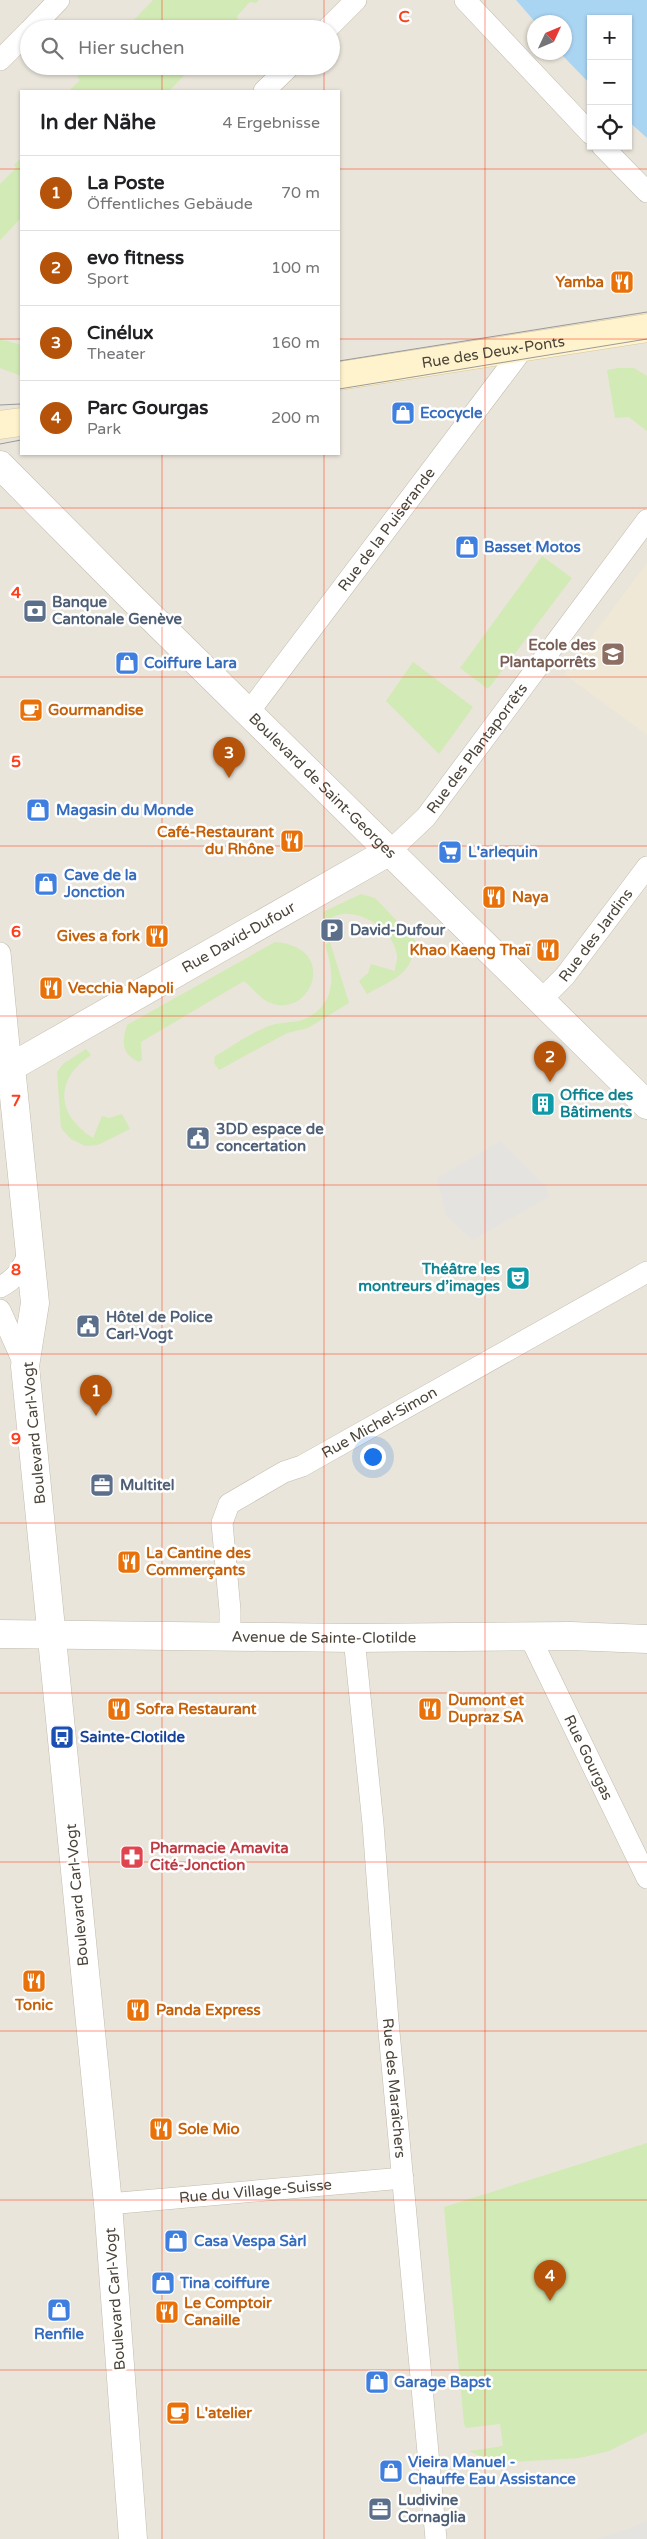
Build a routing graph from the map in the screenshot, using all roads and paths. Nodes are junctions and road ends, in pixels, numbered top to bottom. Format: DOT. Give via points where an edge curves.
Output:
graph roads {
  1 [pos="59,0"];
  2 [pos="356,0"];
  3 [pos="465,0"];
  4 [pos="40,20"];
  5 [pos="336,20"];
  6 [pos="20,40"];
  7 [pos="0,60"];
  8 [pos="281,75"];
  9 [pos="265,90"];
  10 [pos="587,130"];
  11 [pos="606,150"];
  12 [pos="647,192"];
  13 [pos="642,328"];
  14 [pos="525,346"];
  15 [pos="340,376"];
  16 [pos="20,422"];
  17 [pos="0,425"];
  18 [pos="0,464"];
  19 [pos="647,520"];
  20 [pos="248,713"];
  21 [pos="390,852"];
  22 [pos="647,867"];
  23 [pos="0,953"];
  24 [pos="541,1000"];
  25 [pos="11,1068"];
  26 [pos="647,1105"];
  27 [pos="28,1253"];
  28 [pos="647,1272"];
  29 [pos="0,1287"];
  30 [pos="0,1310"];
  31 [pos="25,1366"];
  32 [pos="51,1633"];
  33 [pos="0,1634"];
  34 [pos="230,1637"];
  35 [pos="530,1637"];
  36 [pos="354,1638"];
  37 [pos="647,1639"];
  38 [pos="647,1878"];
  39 [pos="403,2178"];
  40 [pos="108,2204"];
  41 [pos="133,2539"];
  42 [pos="436,2539"];
  1 -- 4 [label="street"];
  2 -- 5 [label="street"];
  3 -- 10 [label="street"];
  6 -- 7 [label="street"];
  8 -- 9 [label="street"];
  11 -- 12 [label="street"];
  13 -- 14 [label="main road, Rue des Deux-Ponts"];
  14 -- 15 [label="main road, Rue des Deux-Ponts"];
  14 -- 20 [label="street, Rue de la Puiserande"];
  16 -- 17 [label="main road"];
  18 -- 20 [label="street, Boulevard de Saint-Georges"];
  19 -- 21 [label="street, Rue des Plantaporrêts" via="426,817"];
  20 -- 21 [label="street, Boulevard de Saint-Georges"];
  21 -- 24 [label="street, Boulevard de Saint-Georges"];
  21 -- 25 [label="street, Rue David-Dufour"];
  22 -- 24 [label="street, Rue des Jardins" via="565,976"];
  23 -- 25 [label="street, Boulevard Carl-Vogt"];
  24 -- 26 [label="street, Boulevard de Saint-Georges"];
  25 -- 27 [label="street, Boulevard Carl-Vogt"];
  27 -- 29 [label="street" via="16,1277"];
  27 -- 31 [label="street, Boulevard Carl-Vogt" via="34,1303"];
  28 -- 34 [label="street, Rue Michel-Simon" via="229,1504 222,1523"];
  30 -- 31 [label="street"];
  31 -- 32 [label="street, Boulevard Carl-Vogt"];
  32 -- 33 [label="street, Avenue de Sainte-Clotilde"];
  32 -- 34 [label="street, Avenue de Sainte-Clotilde"];
  32 -- 40 [label="street, Boulevard Carl-Vogt"];
  34 -- 36 [label="street, Avenue de Sainte-Clotilde"];
  35 -- 36 [label="street, Avenue de Sainte-Clotilde"];
  35 -- 37 [label="street, Avenue de Sainte-Clotilde"];
  35 -- 38 [label="street, Rue Gourgas"];
  36 -- 39 [label="street, Rue des Maraîchers"];
  39 -- 40 [label="street, Rue du Village-Suisse"];
  39 -- 42 [label="street, Rue des Maraîchers"];
  40 -- 41 [label="street, Boulevard Carl-Vogt"];
}
